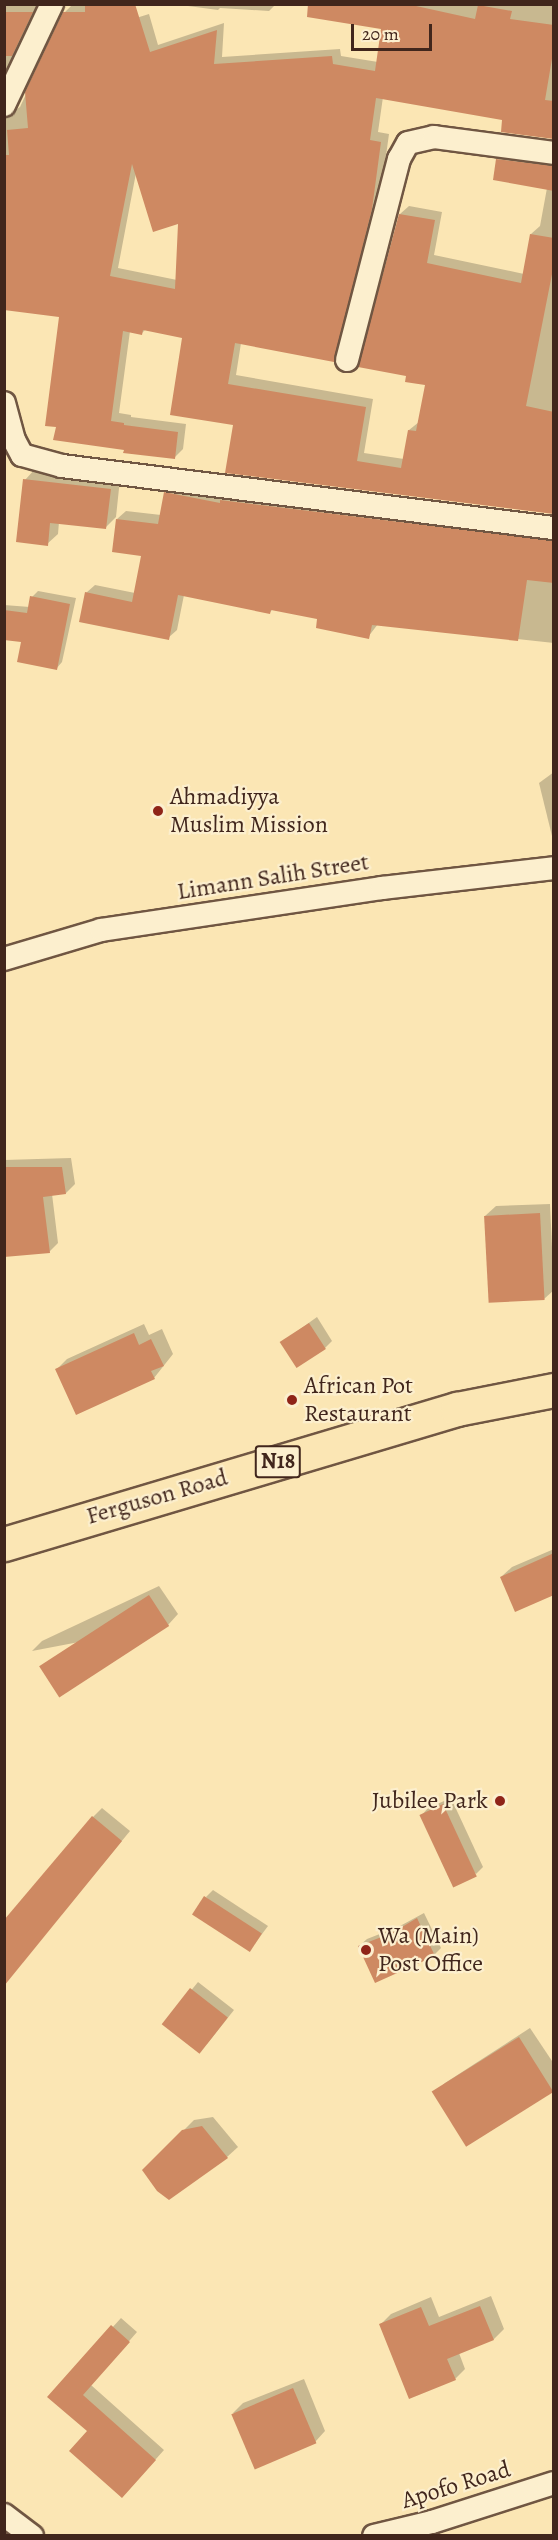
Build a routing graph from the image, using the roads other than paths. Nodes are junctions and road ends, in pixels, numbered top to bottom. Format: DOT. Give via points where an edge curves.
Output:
graph roads {
  1 [pos="52,4"];
  2 [pos="4,105"];
  3 [pos="554,153"];
  4 [pos="347,360"];
  5 [pos="4,403"];
  6 [pos="554,528"];
  7 [pos="554,868"];
  8 [pos="4,959"];
  9 [pos="554,1390"];
  10 [pos="4,1544"];
  11 [pos="554,2483"];
  12 [pos="4,2515"];
  13 [pos="32,2535"];
  14 [pos="374,2535"];
  1 -- 2 [label="street"];
  3 -- 4 [label="street" via="434,137 408,143 399,159"];
  5 -- 6 [label="street" via="22,455 62,466"];
  7 -- 8 [label="street, Limann Salih Street" via="382,888 101,930"];
  9 -- 10 [label="highway, Ferguson Road / N18" via="457,1409"];
  11 -- 14 [label="street, Apofo Road" via="432,2522"];
  12 -- 13 [label="street"];
}
